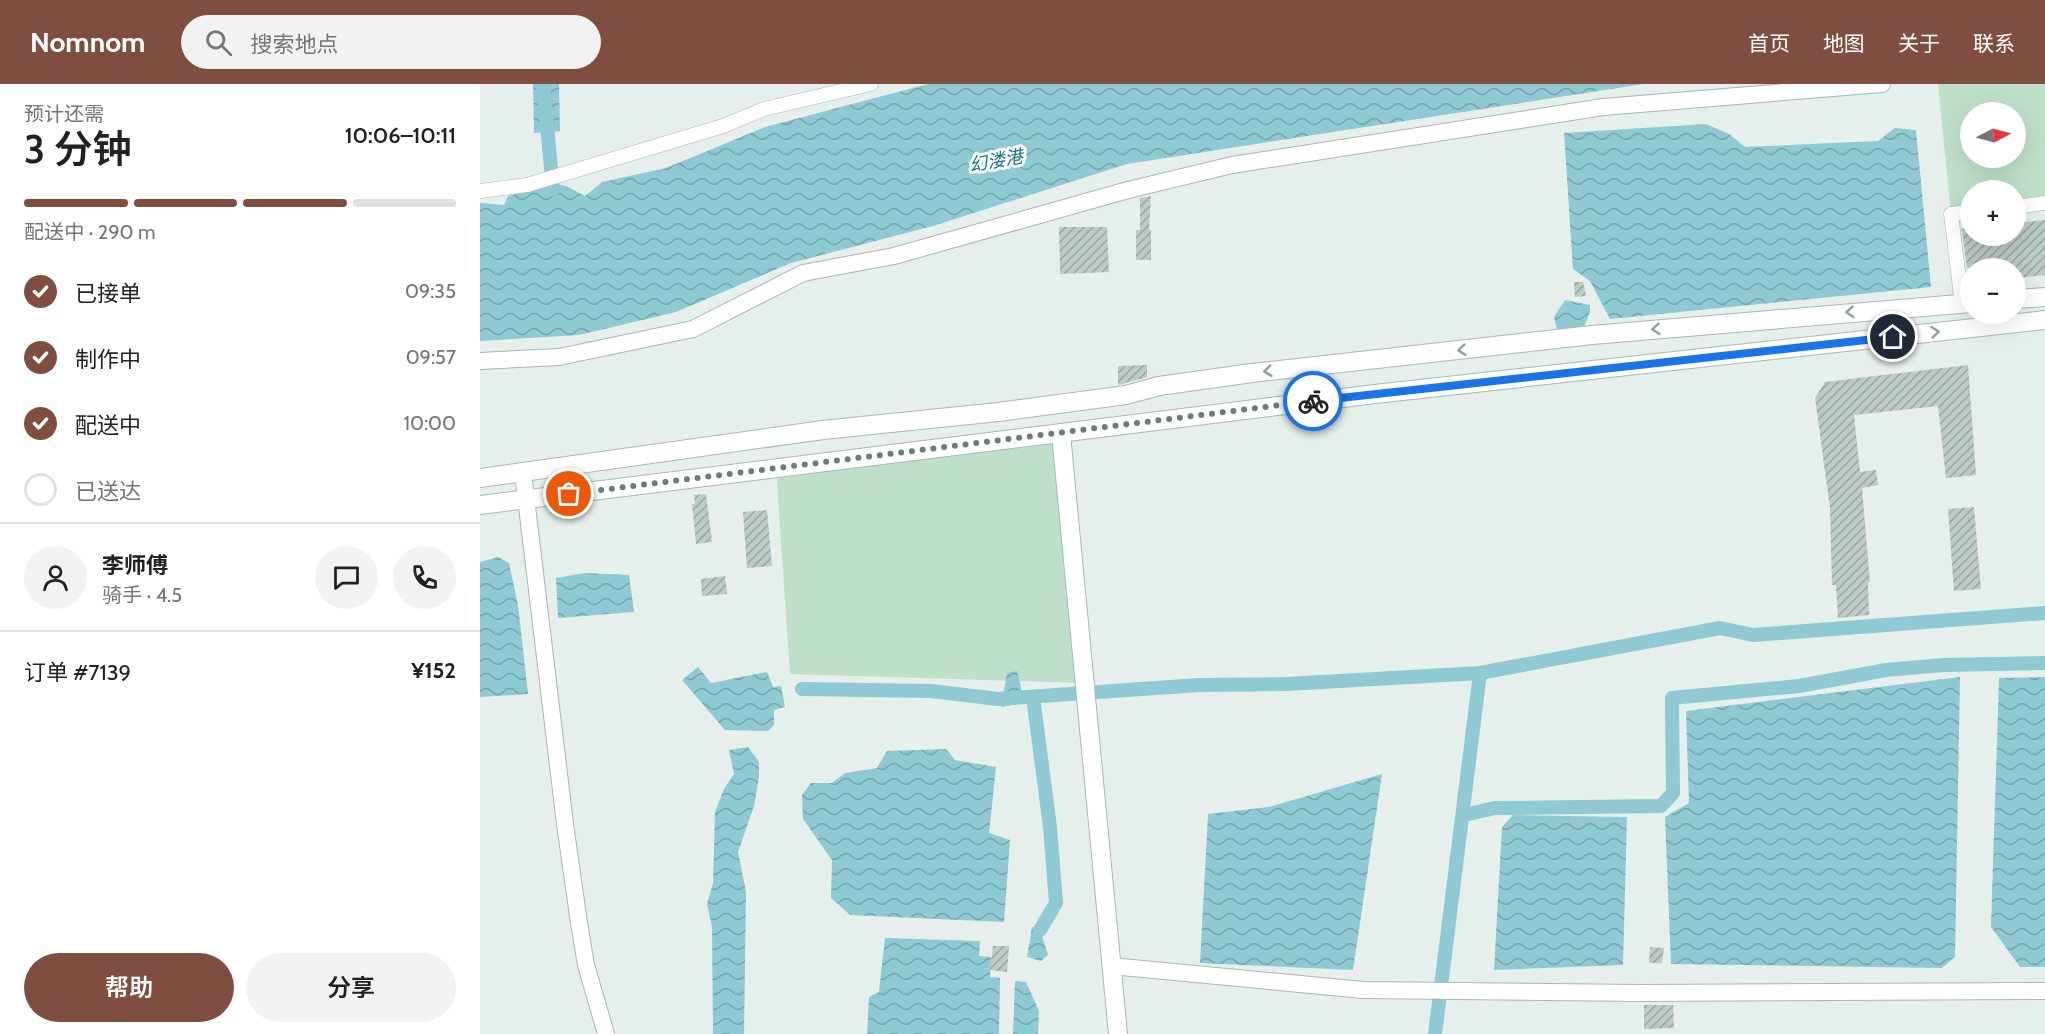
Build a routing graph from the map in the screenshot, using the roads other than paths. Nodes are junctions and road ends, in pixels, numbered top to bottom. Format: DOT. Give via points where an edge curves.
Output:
graph roads {
  1 [pos="871,84"];
  2 [pos="1882,84"];
  3 [pos="480,191"];
  4 [pos="2045,203"];
  5 [pos="2026,206"];
  6 [pos="1960,213"];
  7 [pos="1960,270"];
  8 [pos="2045,297"];
  9 [pos="2026,298"];
  10 [pos="1960,304"];
  11 [pos="2045,320"];
  12 [pos="480,361"];
  13 [pos="1126,395"];
  14 [pos="1129,425"];
  15 [pos="1061,434"];
  16 [pos="523,473"];
  17 [pos="480,478"];
  18 [pos="527,499"];
  19 [pos="480,505"];
  20 [pos="1112,966"];
  21 [pos="2045,991"];
  22 [pos="606,1034"];
  23 [pos="1118,1034"];
  1 -- 3 [label="street" via="764,109 723,126 527,185"];
  2 -- 12 [label="street" via="1603,107 1232,165 1128,189 894,256 803,273 693,329 560,357"];
  4 -- 5 [label="street"];
  6 -- 7 [label="street" via="1950,214"];
  8 -- 9 [label="main road"];
  10 -- 13 [label="main road, one-way" via="1592,335 1252,373 1160,386"];
  14 -- 11 [label="main road, one-way"];
  13 -- 14 [label="main road"];
  13 -- 16 [label="main road" via="823,430"];
  14 -- 15 [label="main road"];
  15 -- 18 [label="main road"];
  15 -- 20 [label="main road"];
  16 -- 17 [label="main road"];
  16 -- 18 [label="street"];
  18 -- 19 [label="main road"];
  18 -- 22 [label="street" via="577,912 586,965"];
  20 -- 21 [label="street" via="1364,990"];
  20 -- 23 [label="main road"];
}
